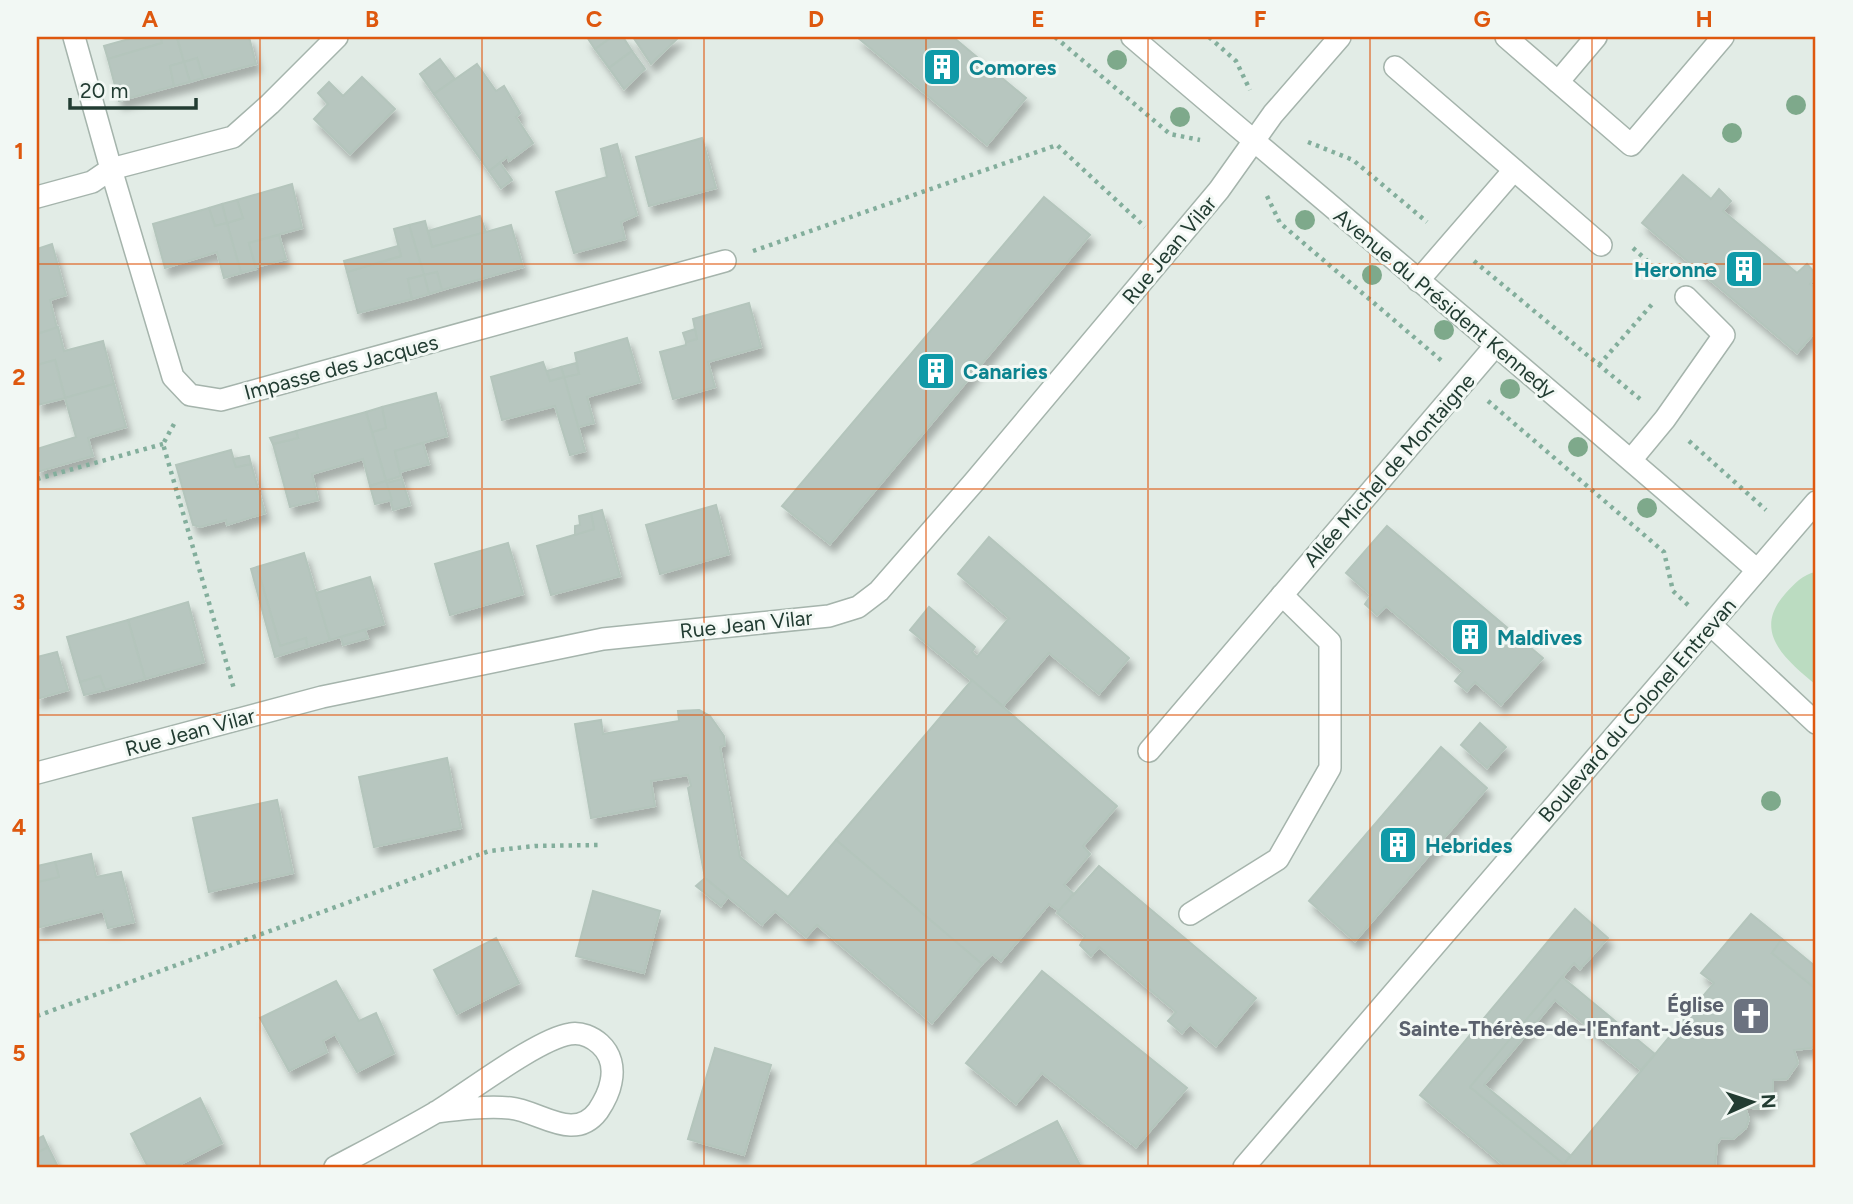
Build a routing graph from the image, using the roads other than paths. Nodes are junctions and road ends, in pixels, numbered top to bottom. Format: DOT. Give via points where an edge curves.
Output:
graph roads {
  1 [pos="74,37"];
  2 [pos="337,37"];
  3 [pos="1132,37"];
  4 [pos="1339,37"];
  5 [pos="1506,37"];
  6 [pos="1596,37"];
  7 [pos="1723,37"];
  8 [pos="1395,67"];
  9 [pos="1558,82"];
  10 [pos="1252,141"];
  11 [pos="111,169"];
  12 [pos="1514,170"];
  13 [pos="37,197"];
  14 [pos="1601,245"];
  15 [pos="725,261"];
  16 [pos="1419,281"];
  17 [pos="1678,289"];
  18 [pos="1495,346"];
  19 [pos="1631,460"];
  20 [pos="1814,508"];
  21 [pos="1757,570"];
  22 [pos="1282,595"];
  23 [pos="1711,625"];
  24 [pos="1816,723"];
  25 [pos="1149,751"];
  26 [pos="37,772"];
  27 [pos="1190,914"];
  28 [pos="436,1112"];
  29 [pos="335,1167"];
  30 [pos="1244,1167"];
  1 -- 11 [label="street"];
  2 -- 11 [label="street" via="233,137"];
  3 -- 10 [label="street, Avenue du Président Kennedy"];
  4 -- 10 [label="street, Rue Jean Vilar"];
  5 -- 9 [label="street"];
  6 -- 9 [label="street"];
  7 -- 9 [label="street" via="1631,145"];
  8 -- 12 [label="street"];
  10 -- 16 [label="street, Avenue du Président Kennedy"];
  10 -- 26 [label="street, Rue Jean Vilar" via="1169,250 887,581 858,607 828,616 603,639 322,697"];
  11 -- 13 [label="street" via="92,182"];
  11 -- 15 [label="street, Impasse des Jacques" via="173,377 190,395 221,400"];
  12 -- 14 [label="street"];
  12 -- 16 [label="street"];
  16 -- 18 [label="street, Avenue du Président Kennedy"];
  17 -- 19 [label="street" via="1724,335"];
  18 -- 19 [label="street, Avenue du Président Kennedy"];
  18 -- 22 [label="street, Allée Michel de Montaigne"];
  19 -- 21 [label="street, Avenue du Président Kennedy"];
  20 -- 21 [label="street, Boulevard du Colonel Entrevan"];
  21 -- 23 [label="street, Boulevard du Colonel Entrevan"];
  22 -- 25 [label="street, Allée Michel de Montaigne"];
  22 -- 27 [label="street" via="1330,642 1330,768 1278,859"];
  23 -- 24 [label="street"];
  23 -- 30 [label="street, Boulevard du Colonel Entrevan"];
  28 -- 28 [label="street" via="510,1108 558,1124 582,1124 604,1103 613,1066 601,1045 589,1037 561,1036"];
  28 -- 29 [label="street"];
}
